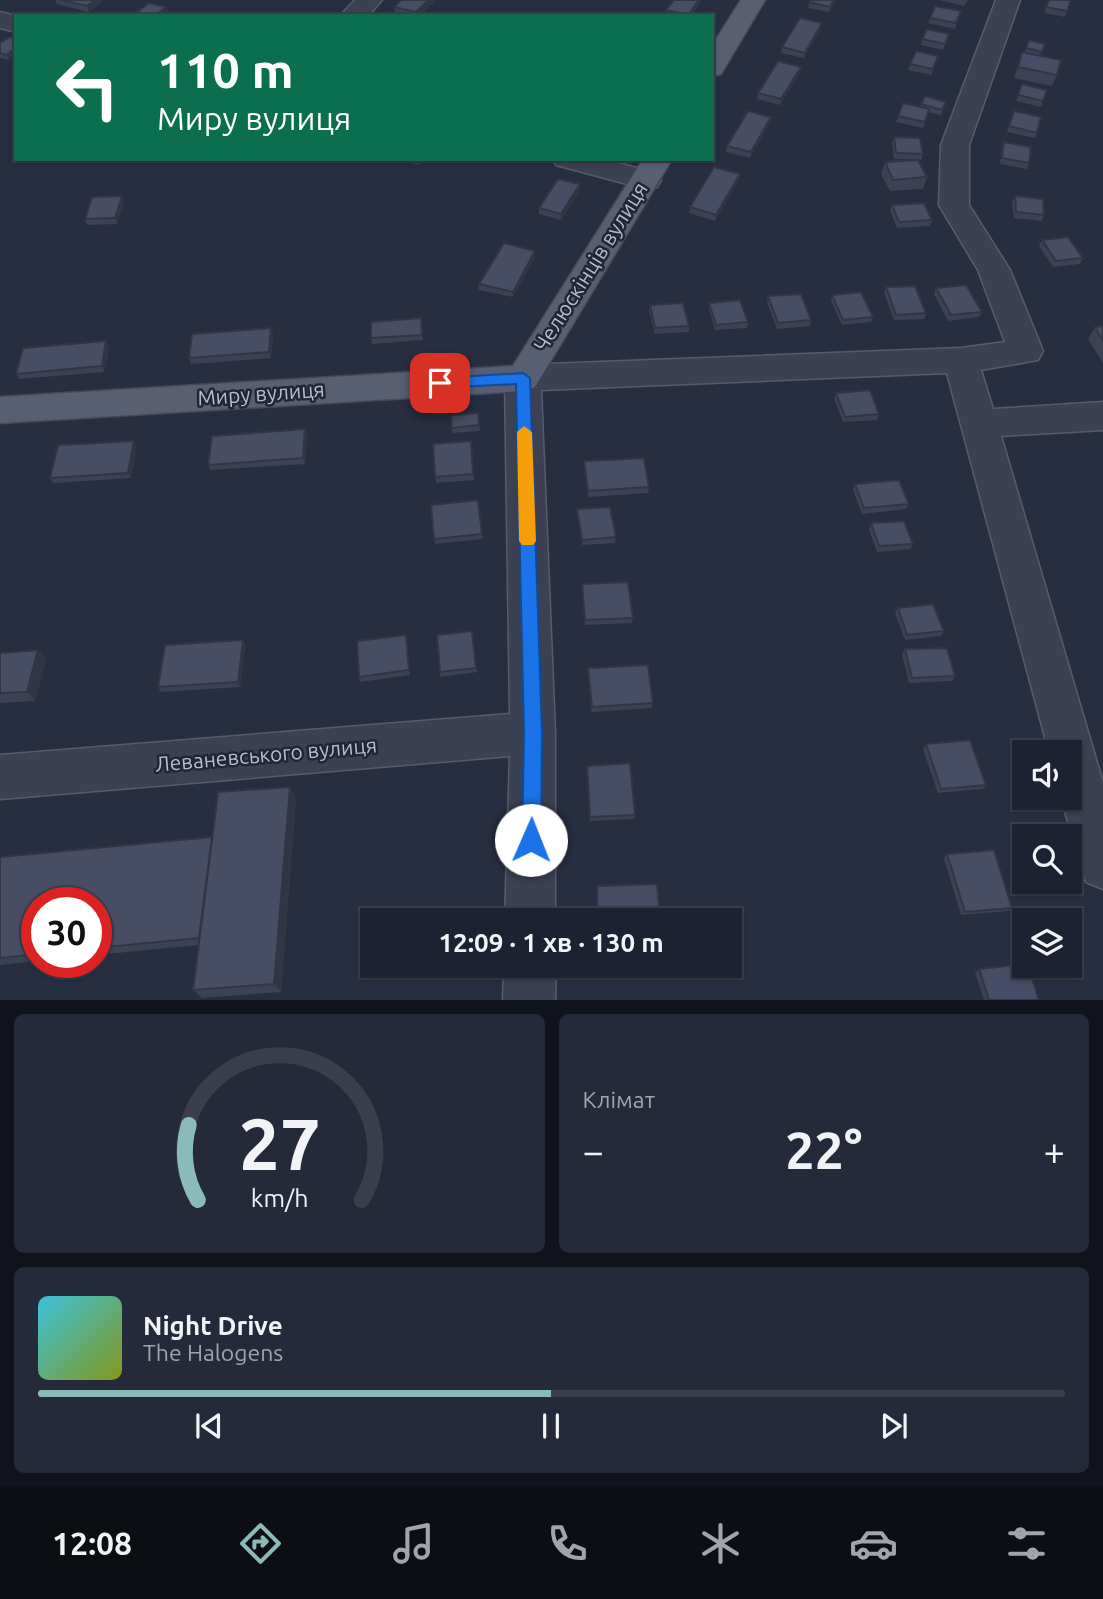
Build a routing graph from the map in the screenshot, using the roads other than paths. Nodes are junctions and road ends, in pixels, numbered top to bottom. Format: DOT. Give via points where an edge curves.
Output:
graph roads {
  1 [pos="370,0"];
  2 [pos="752,0"];
  3 [pos="1009,0"];
  4 [pos="355,14"];
  5 [pos="714,65"];
  6 [pos="583,161"];
  7 [pos="652,169"];
  8 [pos="961,360"];
  9 [pos="523,378"];
  10 [pos="0,410"];
  11 [pos="1103,416"];
  12 [pos="979,424"];
  13 [pos="533,733"];
  14 [pos="0,777"];
  15 [pos="1103,865"];
  16 [pos="530,908"];
  17 [pos="530,978"];
  18 [pos="529,1000"];
  1 -- 4 [label="street"];
  2 -- 5 [label="main road"];
  3 -- 8 [label="street" via="955,145 954,205 994,271 1026,351"];
  6 -- 7 [label="street"];
  7 -- 9 [label="main road, Челюскінців вулиця"];
  8 -- 9 [label="street"];
  8 -- 12 [label="street"];
  9 -- 10 [label="main road, Миру вулиця"];
  9 -- 13 [label="street"];
  11 -- 12 [label="street"];
  12 -- 15 [label="street"];
  13 -- 14 [label="street, Леваневського вулиця"];
  13 -- 16 [label="street"];
  17 -- 18 [label="street"];
}
